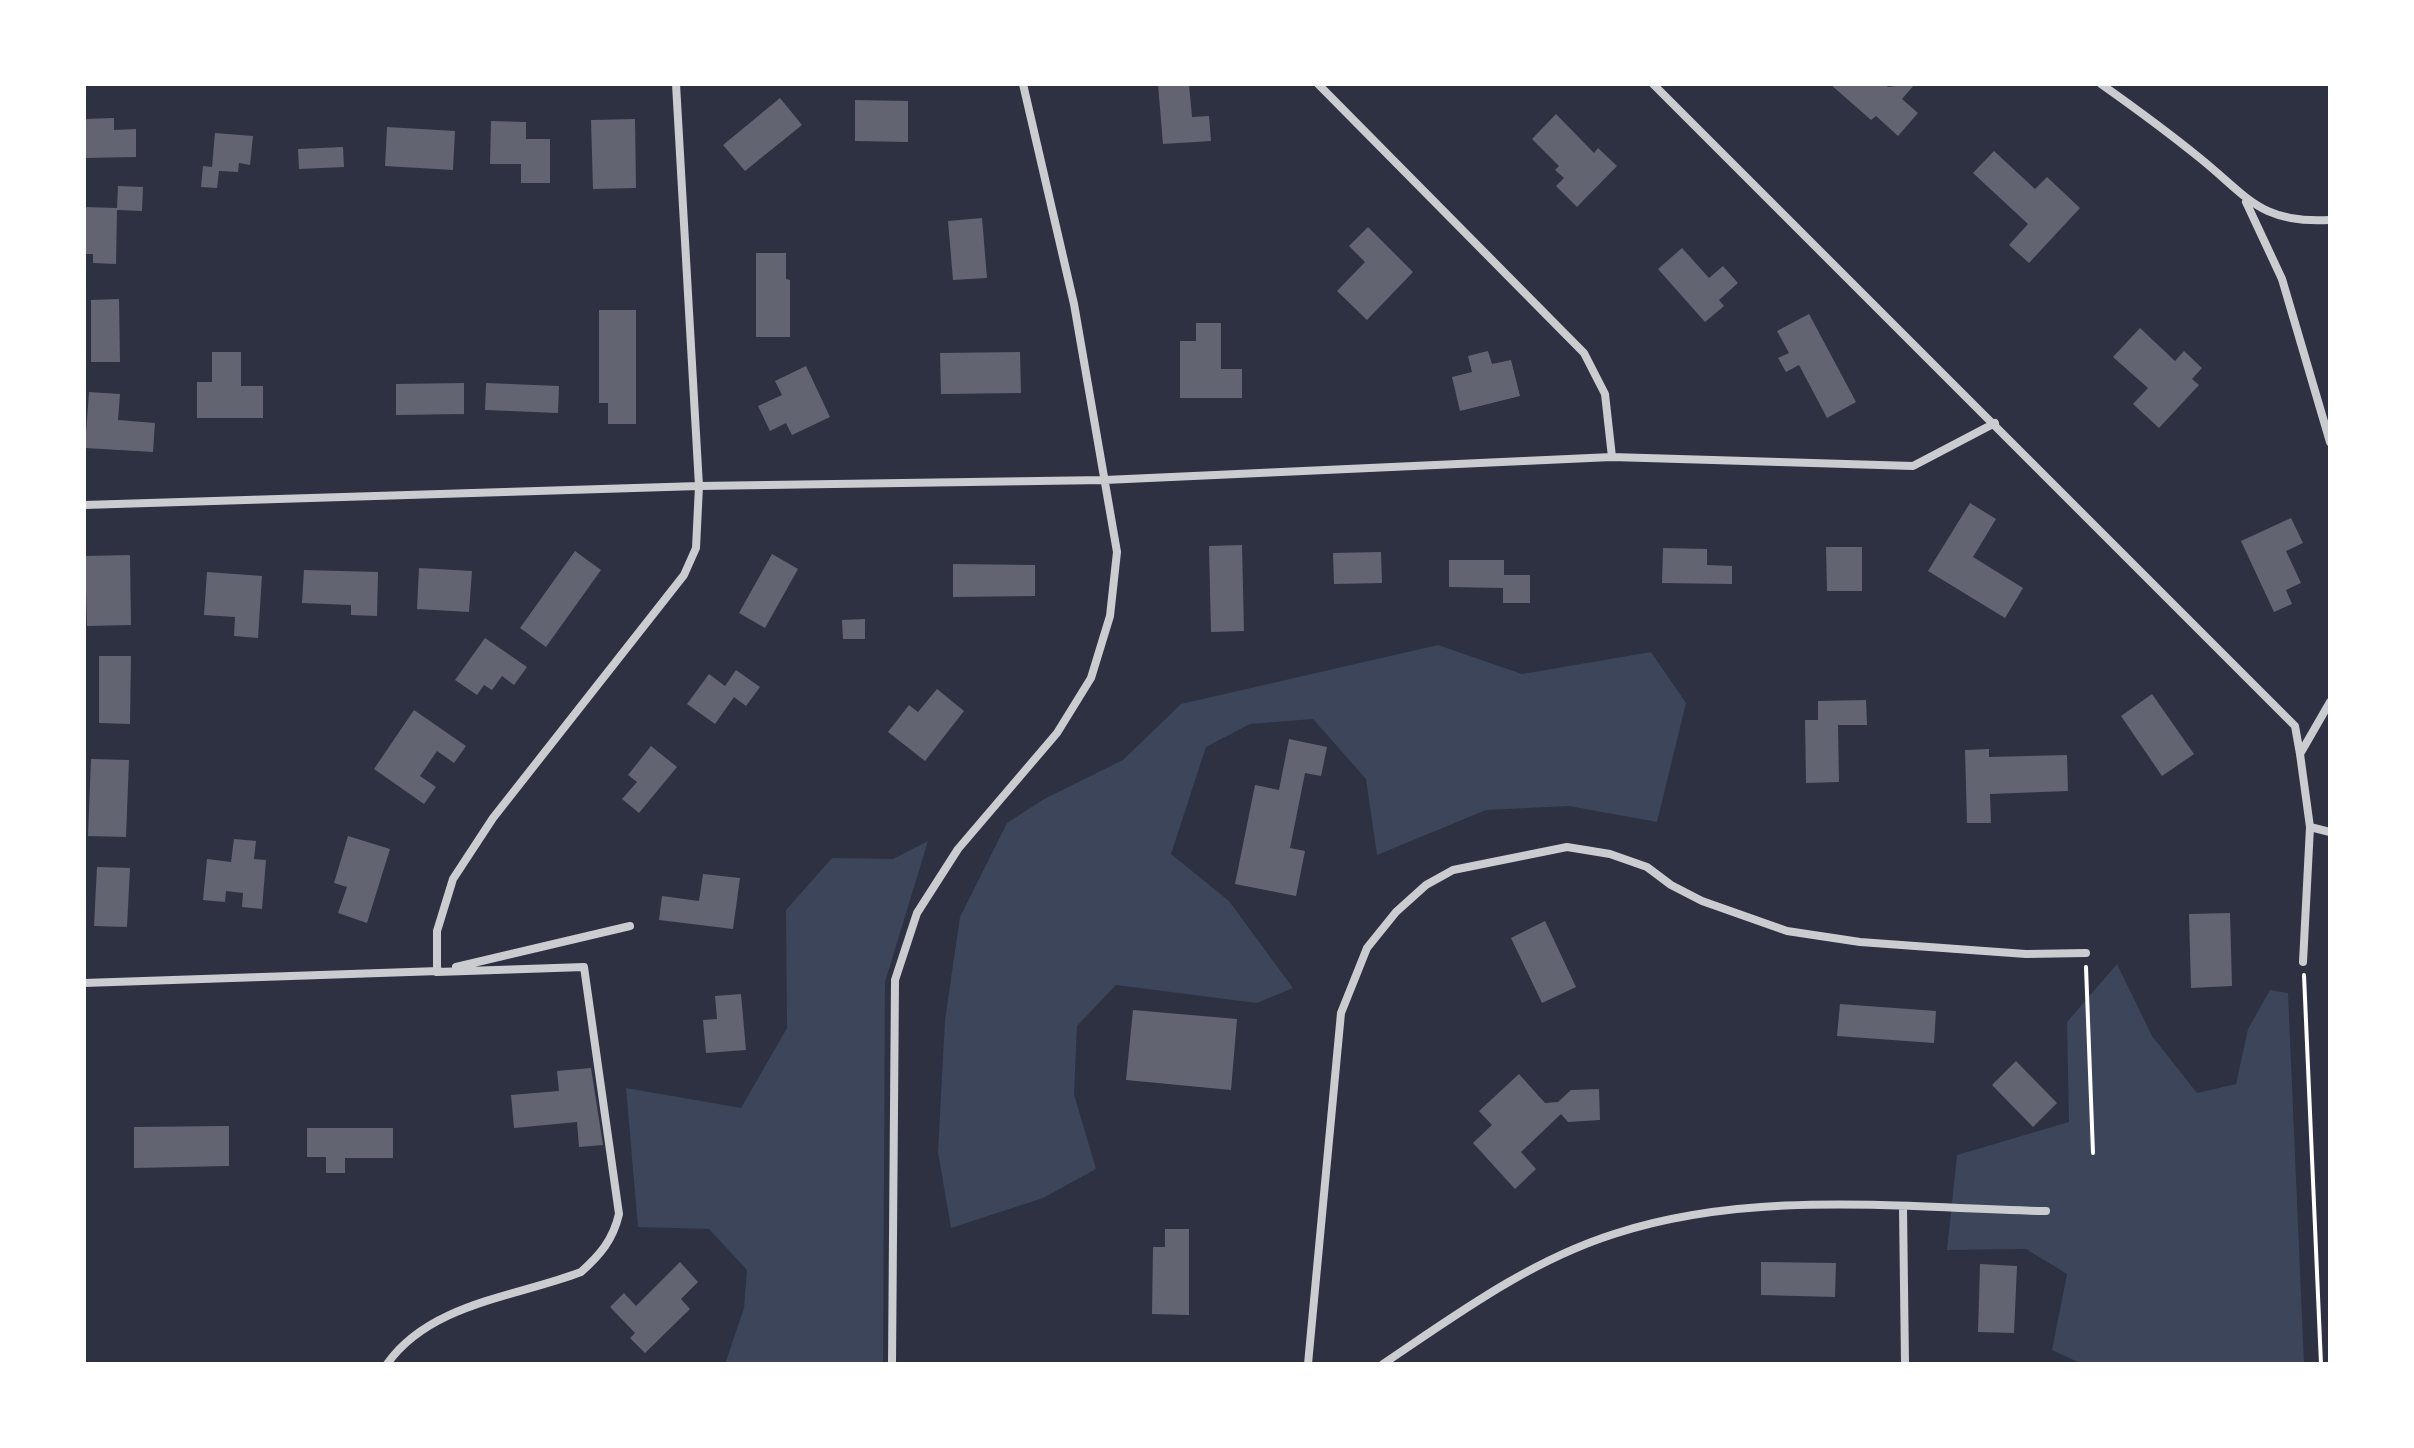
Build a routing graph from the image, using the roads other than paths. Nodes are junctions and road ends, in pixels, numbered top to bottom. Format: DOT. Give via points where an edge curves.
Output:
graph roads {
  1 [pos="676,84"];
  2 [pos="1023,84"];
  3 [pos="1318,84"];
  4 [pos="1653,84"];
  5 [pos="2101,84"];
  6 [pos="2119,84"];
  7 [pos="2113,93"];
  8 [pos="2246,201"];
  9 [pos="2330,220"];
  10 [pos="1995,423"];
  11 [pos="2330,442"];
  12 [pos="1612,457"];
  13 [pos="1105,480"];
  14 [pos="699,486"];
  15 [pos="84,505"];
  16 [pos="2330,702"];
  17 [pos="2300,754"];
  18 [pos="2310,827"];
  19 [pos="2330,832"];
  20 [pos="630,926"];
  21 [pos="2086,953"];
  22 [pos="2303,962"];
  23 [pos="437,972"];
  24 [pos="84,983"];
  25 [pos="1903,1208"];
  26 [pos="2046,1211"];
  27 [pos="387,1364"];
  28 [pos="892,1364"];
  29 [pos="1308,1364"];
  30 [pos="1383,1364"];
  31 [pos="1905,1364"];
  1 -- 14 [label="street"];
  2 -- 13 [label="street" via="1074,304"];
  3 -- 12 [label="street" via="1584,353 1605,394"];
  4 -- 10 [label="street"];
  5 -- 7 [label="street"];
  6 -- 7 [label="street"];
  7 -- 8 [label="street"];
  8 -- 9 [label="street" via="2303,222"];
  8 -- 11 [label="street" via="2282,279"];
  10 -- 12 [label="street" via="1913,466"];
  10 -- 17 [label="street" via="2295,726"];
  12 -- 13 [label="street"];
  13 -- 14 [label="street"];
  13 -- 28 [label="street" via="1117,552 1110,616 1091,678 1057,733 958,849 917,913 895,980"];
  14 -- 15 [label="street"];
  14 -- 23 [label="street" via="696,548 684,575 493,818 453,879 437,931"];
  16 -- 17 [label="street"];
  17 -- 18 [label="street"];
  18 -- 19 [label="street"];
  18 -- 22 [label="street"];
  20 -- 23 [label="street"];
  21 -- 29 [label="street" via="1867,943 1787,931 1702,901 1647,867 1567,847 1453,870 1396,912 1367,948 1341,1013"];
  23 -- 24 [label="street"];
  23 -- 27 [label="street" via="584,967 619,1214 607,1246 581,1272 429,1323"];
  25 -- 26 [label="street"];
  25 -- 30 [label="street" via="1763,1204 1711,1210 1612,1234 1482,1297"];
  25 -- 31 [label="street"];
}
